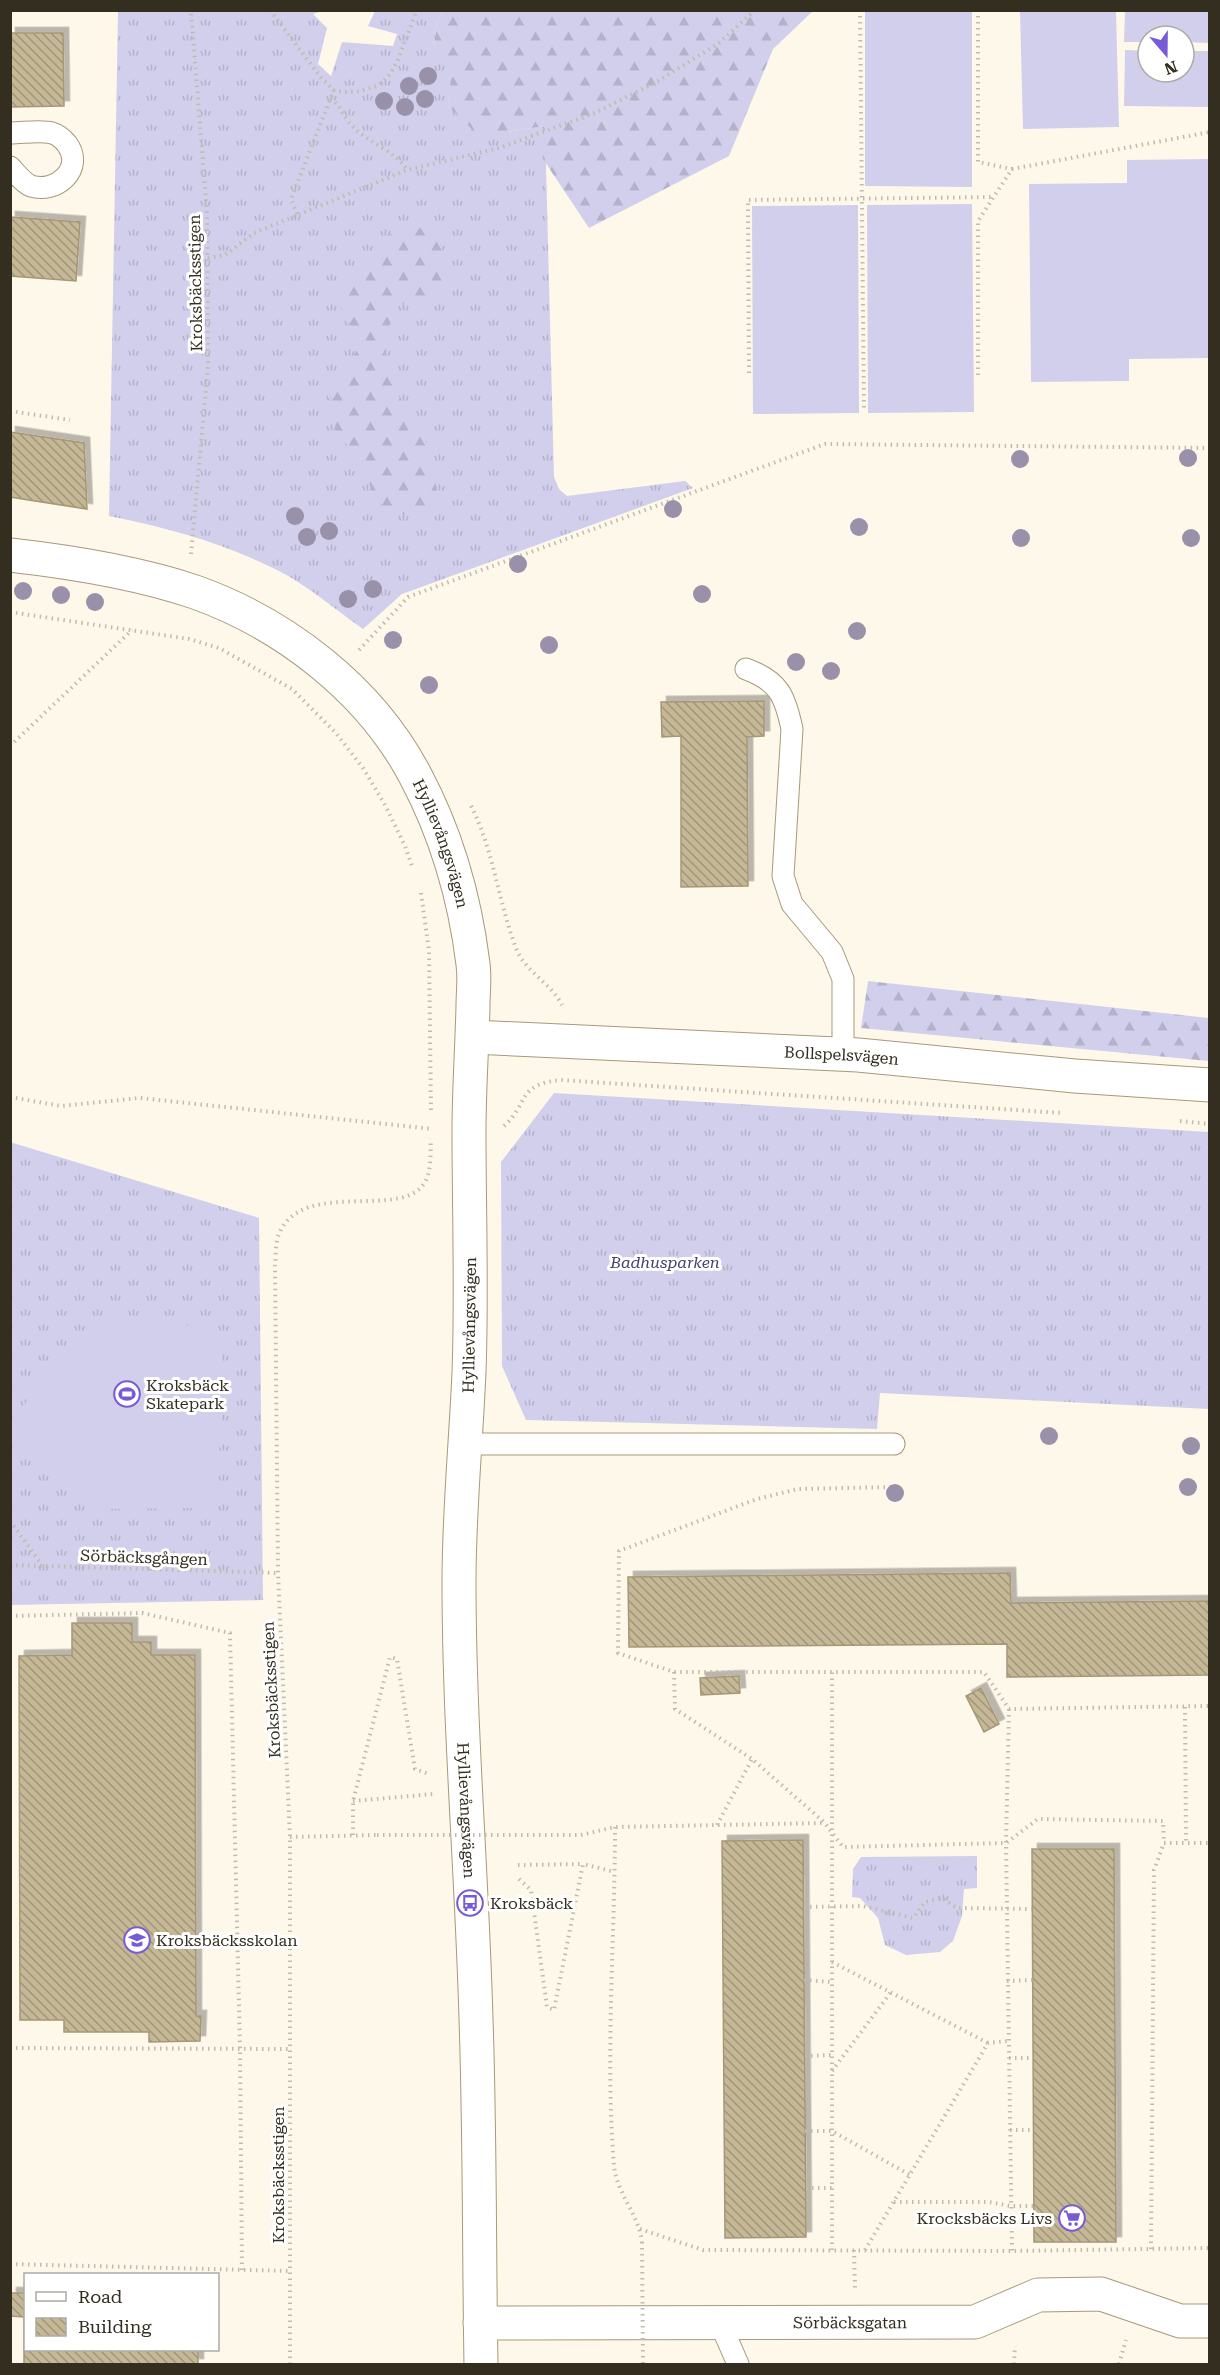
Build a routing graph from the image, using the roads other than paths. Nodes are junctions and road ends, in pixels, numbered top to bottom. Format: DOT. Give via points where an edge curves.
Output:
graph roads {
  1 [pos="10,133"];
  2 [pos="10,167"];
  3 [pos="10,555"];
  4 [pos="746,669"];
  5 [pos="473,1037"];
  6 [pos="843,1055"];
  7 [pos="1209,1085"];
  8 [pos="464,1444"];
  9 [pos="894,1444"];
  10 [pos="1209,2321"];
  11 [pos="480,2323"];
  12 [pos="720,2323"];
  13 [pos="481,2364"];
  14 [pos="738,2364"];
  1 -- 2 [label="lane" via="60,136 74,160 71,172 60,182 44,187 30,186"];
  3 -- 5 [label="street, Hyllievångsvägen" via="131,575 217,601 287,638 331,671 367,706 414,774 443,836 474,968"];
  4 -- 6 [label="lane" via="763,675 778,687 788,707 792,729 783,876 792,904 832,952 843,979"];
  5 -- 6 [label="street, Bollspelsvägen"];
  5 -- 8 [label="street, Hyllievångsvägen" via="469,1130 470,1323"];
  6 -- 7 [label="street, Bollspelsvägen"];
  8 -- 9 [label="lane"];
  8 -- 11 [label="street, Hyllievångsvägen" via="459,1621 476,2019"];
  10 -- 12 [label="street, Sörbäcksgatan" via="1180,2321 1101,2294 1038,2295 975,2322"];
  11 -- 12 [label="street, Sörbäcksgatan"];
  11 -- 13 [label="street, Hyllievångsvägen"];
  12 -- 14 [label="lane"];
}
